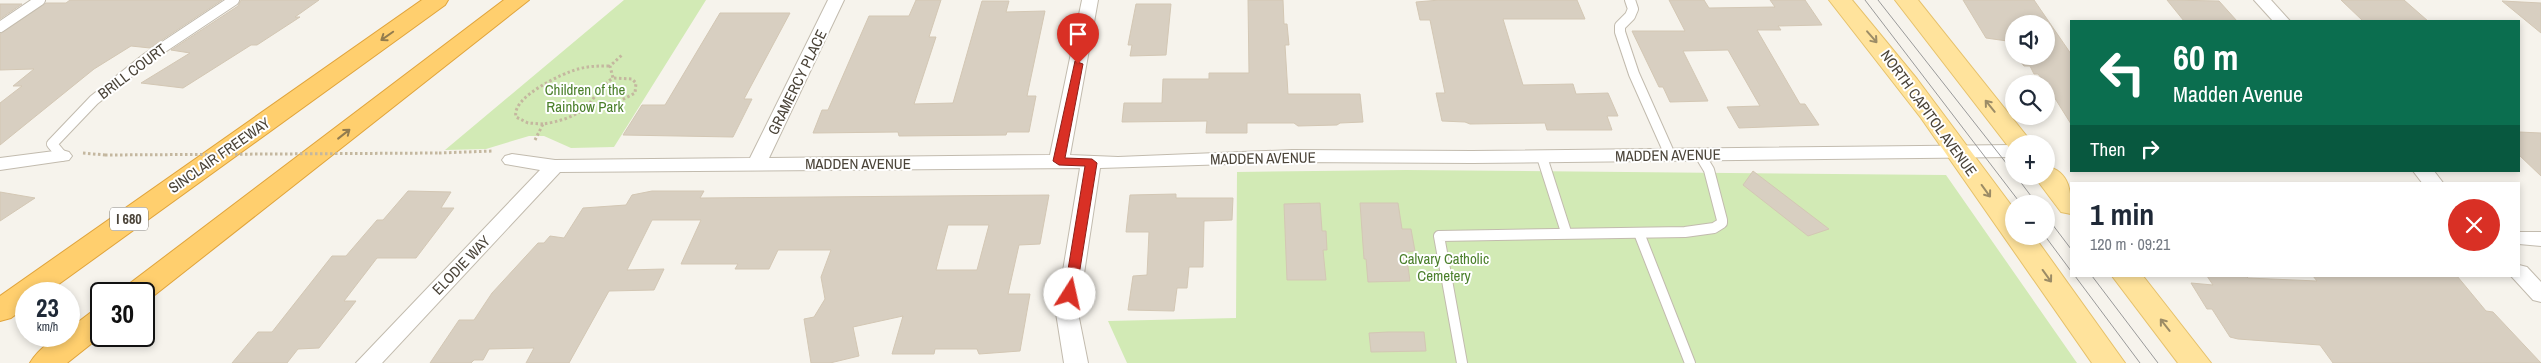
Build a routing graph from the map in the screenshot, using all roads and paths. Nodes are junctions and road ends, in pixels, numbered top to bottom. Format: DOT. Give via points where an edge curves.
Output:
graph roads {
  1 [pos="40,0"];
  2 [pos="234,0"];
  3 [pos="518,0"];
  4 [pos="523,0"];
  5 [pos="836,0"];
  6 [pos="1090,0"];
  7 [pos="1630,0"];
  8 [pos="1840,0"];
  9 [pos="1906,0"];
  10 [pos="2262,0"];
  11 [pos="433,2"];
  12 [pos="491,20"];
  13 [pos="2281,20"];
  14 [pos="0,27"];
  15 [pos="622,55"];
  16 [pos="610,66"];
  17 [pos="613,78"];
  18 [pos="589,105"];
  19 [pos="543,124"];
  20 [pos="258,127"];
  21 [pos="2013,135"];
  22 [pos="535,140"];
  23 [pos="1959,151"];
  24 [pos="2005,151"];
  25 [pos="1700,154"];
  26 [pos="104,155"];
  27 [pos="1670,155"];
  28 [pos="62,156"];
  29 [pos="1542,157"];
  30 [pos="512,160"];
  31 [pos="1059,161"];
  32 [pos="306,163"];
  33 [pos="1092,163"];
  34 [pos="0,164"];
  35 [pos="757,164"];
  36 [pos="555,166"];
  37 [pos="2424,172"];
  38 [pos="2432,182"];
  39 [pos="2055,185"];
  40 [pos="2070,205"];
  41 [pos="2005,216"];
  42 [pos="1566,232"];
  43 [pos="1639,233"];
  44 [pos="2520,238"];
  45 [pos="2541,239"];
  46 [pos="2025,245"];
  47 [pos="2520,273"];
  48 [pos="2128,277"];
  49 [pos="152,282"];
  50 [pos="0,292"];
  51 [pos="155,293"];
  52 [pos="2541,296"];
  53 [pos="0,311"];
  54 [pos="90,329"];
  55 [pos="91,347"];
  56 [pos="46,363"];
  57 [pos="72,363"];
  58 [pos="368,363"];
  59 [pos="1076,363"];
  60 [pos="1462,363"];
  61 [pos="1690,363"];
  62 [pos="2109,363"];
  63 [pos="2195,363"];
  1 -- 14 [label="lane"];
  2 -- 28 [label="lane, BRILL COURT" via="147,58 94,100 52,144"];
  3 -- 12 [label="highway"];
  4 -- 12 [label="highway"];
  5 -- 35 [label="street, GRAMERCY PLACE"];
  6 -- 31 [label="street"];
  7 -- 27 [label="lane" via="1633,8 1620,26 1620,32 1634,74"];
  8 -- 23 [label="main road, NORTH CAPITOL AVENUE, one-way" via="1879,45"];
  21 -- 9 [label="main road, one-way"];
  10 -- 13 [label="street"];
  11 -- 20 [label="highway, SINCLAIR FREEWAY / I 680, one-way"];
  32 -- 12 [label="highway, one-way"];
  15 -- 16 [label="path"];
  16 -- 17 [label="path"];
  16 -- 19 [label="path" via="583,66 568,71 524,96 516,117 528,123"];
  17 -- 18 [label="path" via="596,91"];
  17 -- 18 [label="path" via="632,79 636,83 635,93 614,105"];
  18 -- 19 [label="path" via="562,120"];
  19 -- 22 [label="path"];
  20 -- 50 [label="highway"];
  20 -- 53 [label="highway, SINCLAIR FREEWAY / I 680"];
  23 -- 24 [label="street, MADDEN AVENUE"];
  23 -- 25 [label="street, MADDEN AVENUE"];
  23 -- 41 [label="main road, NORTH CAPITOL AVENUE, one-way"];
  25 -- 27 [label="street, MADDEN AVENUE"];
  25 -- 43 [label="lane" via="1708,170 1722,223 1714,228 1685,232"];
  26 -- 30 [label="path, bridge" via="492,151"];
  27 -- 29 [label="street, MADDEN AVENUE"];
  28 -- 34 [label="street"];
  29 -- 33 [label="street, MADDEN AVENUE" via="1292,156"];
  29 -- 42 [label="lane"];
  30 -- 36 [label="street, MADDEN AVENUE"];
  31 -- 33 [label="street, MADDEN AVENUE"];
  31 -- 35 [label="street, MADDEN AVENUE"];
  32 -- 49 [label="highway"];
  32 -- 51 [label="highway"];
  33 -- 59 [label="street" via="1067,313"];
  35 -- 36 [label="street, MADDEN AVENUE"];
  36 -- 58 [label="street, ELODIE WAY"];
  37 -- 38 [label="street"];
  39 -- 40 [label="main road"];
  42 -- 43 [label="lane"];
  42 -- 60 [label="lane" via="1439,236"];
  43 -- 61 [label="lane"];
  44 -- 45 [label="street"];
  46 -- 62 [label="main road, one-way"];
  47 -- 52 [label="street"];
  63 -- 48 [label="main road, one-way"];
  54 -- 56 [label="highway"];
  55 -- 57 [label="highway"];
}
